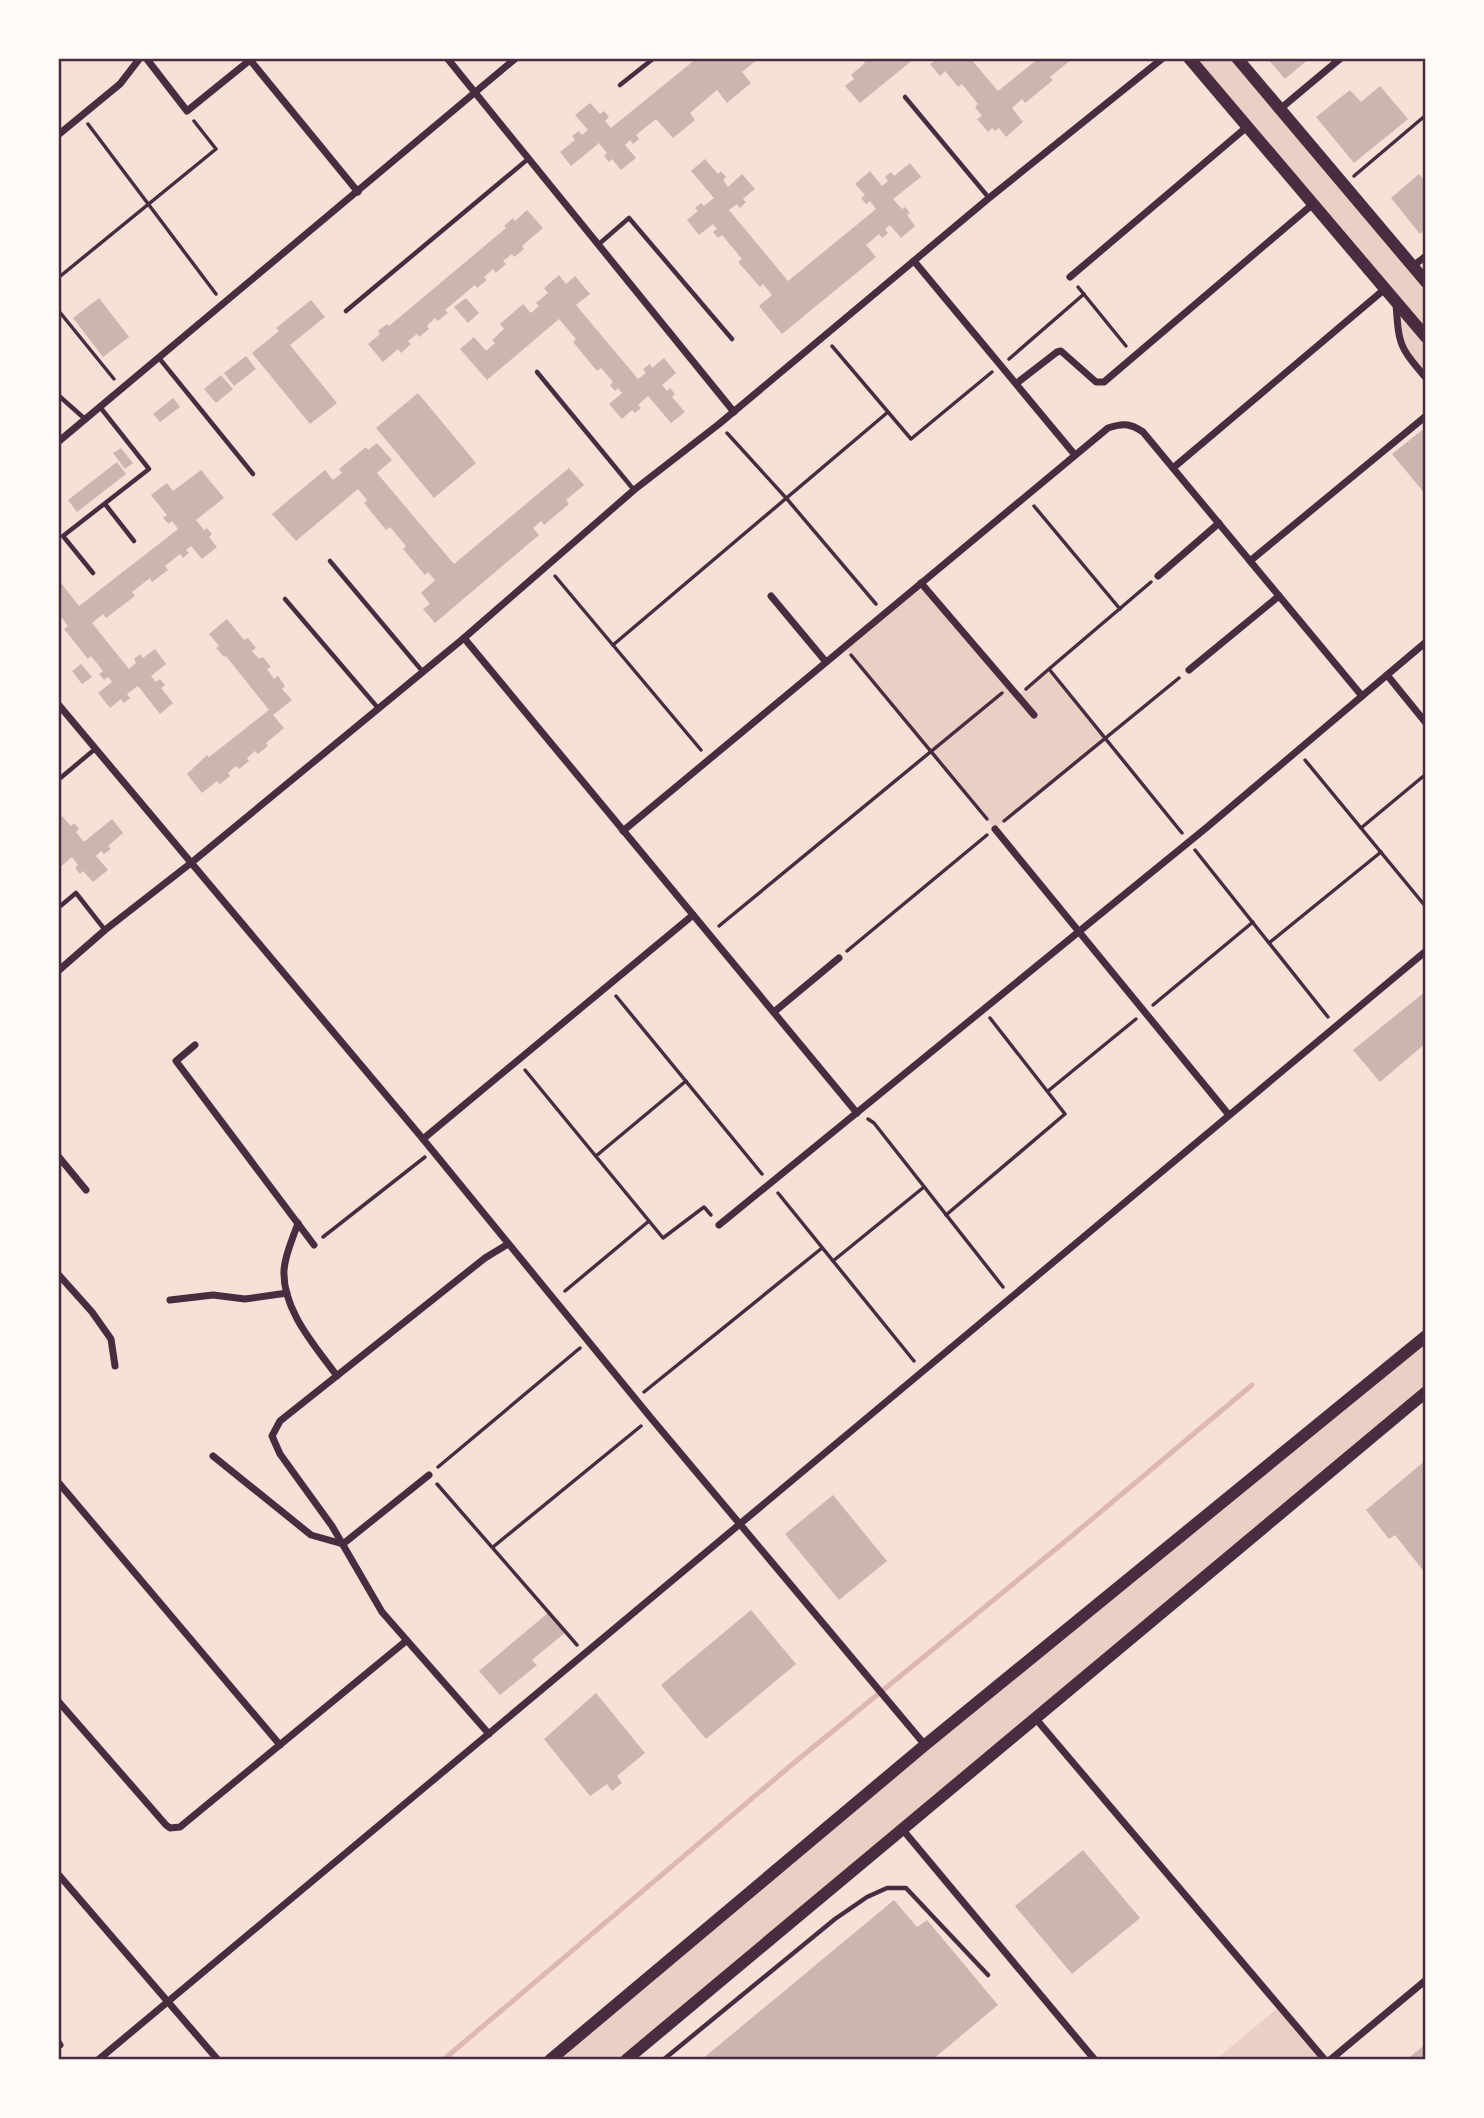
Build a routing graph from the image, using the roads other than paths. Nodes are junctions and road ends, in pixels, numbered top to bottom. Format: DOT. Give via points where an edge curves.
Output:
graph roads {
  1 [pos="140,58"];
  2 [pos="146,58"];
  3 [pos="447,58"];
  4 [pos="516,58"];
  5 [pos="654,58"];
  6 [pos="1163,58"];
  7 [pos="1189,58"];
  8 [pos="1237,58"];
  9 [pos="1341,58"];
  10 [pos="620,85"];
  11 [pos="475,93"];
  12 [pos="905,97"];
  13 [pos="1280,108"];
  14 [pos="1248,126"];
  15 [pos="58,135"];
  16 [pos="529,158"];
  17 [pos="358,192"];
  18 [pos="989,198"];
  19 [pos="1314,203"];
  20 [pos="599,244"];
  21 [pos="1426,256"];
  22 [pos="914,261"];
  23 [pos="1413,267"];
  24 [pos="1070,277"];
  25 [pos="1426,281"];
  26 [pos="1386,288"];
  27 [pos="1395,300"];
  28 [pos="346,312"];
  29 [pos="1426,337"];
  30 [pos="732,339"];
  31 [pos="159,357"];
  32 [pos="537,372"];
  33 [pos="1426,378"];
  34 [pos="1017,383"];
  35 [pos="58,395"];
  36 [pos="100,407"];
  37 [pos="734,412"];
  38 [pos="1426,416"];
  39 [pos="85,419"];
  40 [pos="58,442"];
  41 [pos="1075,455"];
  42 [pos="1173,468"];
  43 [pos="253,474"];
  44 [pos="634,490"];
  45 [pos="105,504"];
  46 [pos="1219,523"];
  47 [pos="134,541"];
  48 [pos="330,561"];
  49 [pos="1250,561"];
  50 [pos="93,573"];
  51 [pos="1158,576"];
  52 [pos="921,583"];
  53 [pos="771,596"];
  54 [pos="1279,596"];
  55 [pos="285,599"];
  56 [pos="464,638"];
  57 [pos="1426,642"];
  58 [pos="826,662"];
  59 [pos="1189,670"];
  60 [pos="423,672"];
  61 [pos="1387,675"];
  62 [pos="1362,696"];
  63 [pos="58,704"];
  64 [pos="378,709"];
  65 [pos="1034,715"];
  66 [pos="1426,723"];
  67 [pos="95,749"];
  68 [pos="58,780"];
  69 [pos="995,829"];
  70 [pos="623,831"];
  71 [pos="191,863"];
  72 [pos="58,908"];
  73 [pos="693,915"];
  74 [pos="104,930"];
  75 [pos="1079,932"];
  76 [pos="1426,951"];
  77 [pos="839,958"];
  78 [pos="58,971"];
  79 [pos="774,1012"];
  80 [pos="195,1045"];
  81 [pos="857,1113"];
  82 [pos="1229,1115"];
  83 [pos="423,1139"];
  84 [pos="58,1156"];
  85 [pos="86,1190"];
  86 [pos="298,1223"];
  87 [pos="719,1225"];
  88 [pos="508,1244"];
  89 [pos="314,1245"];
  90 [pos="58,1274"];
  91 [pos="287,1293"];
  92 [pos="170,1300"];
  93 [pos="1426,1336"];
  94 [pos="115,1366"];
  95 [pos="338,1376"];
  96 [pos="1426,1392"];
  97 [pos="213,1456"];
  98 [pos="429,1475"];
  99 [pos="58,1482"];
  100 [pos="742,1525"];
  101 [pos="343,1544"];
  102 [pos="406,1642"];
  103 [pos="58,1701"];
  104 [pos="1036,1719"];
  105 [pos="489,1734"];
  106 [pos="280,1745"];
  107 [pos="925,1745"];
  108 [pos="903,1830"];
  109 [pos="58,1874"];
  110 [pos="988,1975"];
  111 [pos="1426,1980"];
  112 [pos="168,2001"];
  113 [pos="98,2060"];
  114 [pos="218,2060"];
  115 [pos="550,2060"];
  116 [pos="626,2060"];
  117 [pos="663,2060"];
  118 [pos="1094,2060"];
  119 [pos="1328,2060"];
  1 -- 15 [label="street" via="120,84"];
  2 -- 17 [label="street" via="187,111 250,60"];
  3 -- 11 [label="street"];
  4 -- 11 [label="street"];
  5 -- 10 [label="lane"];
  6 -- 18 [label="street"];
  7 -- 14 [label="street"];
  8 -- 13 [label="street"];
  9 -- 13 [label="street"];
  11 -- 16 [label="street"];
  11 -- 17 [label="street"];
  12 -- 18 [label="lane"];
  13 -- 23 [label="street"];
  14 -- 19 [label="street"];
  14 -- 24 [label="street"];
  16 -- 20 [label="street"];
  16 -- 28 [label="lane"];
  17 -- 31 [label="street"];
  18 -- 22 [label="street"];
  19 -- 26 [label="street"];
  19 -- 34 [label="street" via="1104,382 1096,382 1064,352 1057,352"];
  20 -- 30 [label="lane" via="629,218"];
  20 -- 37 [label="street"];
  21 -- 23 [label="street"];
  22 -- 34 [label="street"];
  22 -- 37 [label="street"];
  23 -- 25 [label="street"];
  26 -- 27 [label="street"];
  26 -- 42 [label="street"];
  27 -- 29 [label="street"];
  27 -- 33 [label="street" via="1400,344"];
  31 -- 36 [label="street"];
  31 -- 43 [label="lane"];
  32 -- 44 [label="lane"];
  34 -- 41 [label="street"];
  35 -- 39 [label="lane"];
  36 -- 39 [label="street"];
  36 -- 45 [label="lane" via="149,469"];
  37 -- 44 [label="street"];
  38 -- 49 [label="street"];
  39 -- 40 [label="street"];
  41 -- 42 [label="street" via="1108,428 1132,425"];
  41 -- 52 [label="street"];
  42 -- 46 [label="street"];
  44 -- 56 [label="street"];
  45 -- 47 [label="lane"];
  45 -- 50 [label="lane" via="63,536"];
  46 -- 49 [label="street"];
  46 -- 51 [label="street"];
  48 -- 60 [label="lane"];
  49 -- 54 [label="street"];
  52 -- 58 [label="street"];
  52 -- 65 [label="street"];
  53 -- 58 [label="street"];
  54 -- 59 [label="street"];
  54 -- 62 [label="street"];
  55 -- 64 [label="lane"];
  56 -- 60 [label="street"];
  56 -- 70 [label="street"];
  57 -- 61 [label="street"];
  58 -- 70 [label="street"];
  60 -- 64 [label="street"];
  61 -- 62 [label="street"];
  61 -- 66 [label="street"];
  62 -- 75 [label="street"];
  63 -- 67 [label="street"];
  64 -- 71 [label="street"];
  67 -- 68 [label="lane"];
  67 -- 71 [label="street"];
  69 -- 75 [label="street"];
  70 -- 73 [label="street"];
  71 -- 74 [label="street"];
  71 -- 83 [label="street"];
  72 -- 74 [label="lane" via="76,893"];
  73 -- 79 [label="street"];
  73 -- 83 [label="street"];
  74 -- 78 [label="street"];
  75 -- 81 [label="street"];
  75 -- 82 [label="street"];
  76 -- 82 [label="street"];
  77 -- 79 [label="street"];
  79 -- 81 [label="street"];
  80 -- 86 [label="street" via="176,1061"];
  81 -- 87 [label="street"];
  82 -- 100 [label="street"];
  83 -- 88 [label="street"];
  84 -- 85 [label="street"];
  86 -- 89 [label="street"];
  86 -- 91 [label="street" via="284,1271"];
  88 -- 95 [label="street"];
  88 -- 100 [label="street"];
  90 -- 94 [label="street" via="111,1339"];
  91 -- 92 [label="street"];
  91 -- 95 [label="street" via="307,1335"];
  93 -- 107 [label="street"];
  95 -- 101 [label="street" via="280,1421 272,1436"];
  96 -- 104 [label="street"];
  97 -- 101 [label="street" via="311,1535"];
  98 -- 101 [label="street"];
  99 -- 106 [label="street"];
  100 -- 105 [label="street"];
  100 -- 107 [label="street"];
  101 -- 102 [label="street" via="382,1612"];
  102 -- 105 [label="street"];
  102 -- 106 [label="street"];
  103 -- 106 [label="street" via="170,1828 180,1827"];
  104 -- 108 [label="street"];
  104 -- 119 [label="street"];
  105 -- 112 [label="street"];
  107 -- 115 [label="street"];
  108 -- 116 [label="street"];
  108 -- 118 [label="street"];
  109 -- 112 [label="street"];
  110 -- 117 [label="lane" via="906,1888 887,1888 835,1919"];
  111 -- 119 [label="street"];
  112 -- 113 [label="street"];
  112 -- 114 [label="street"];
}
